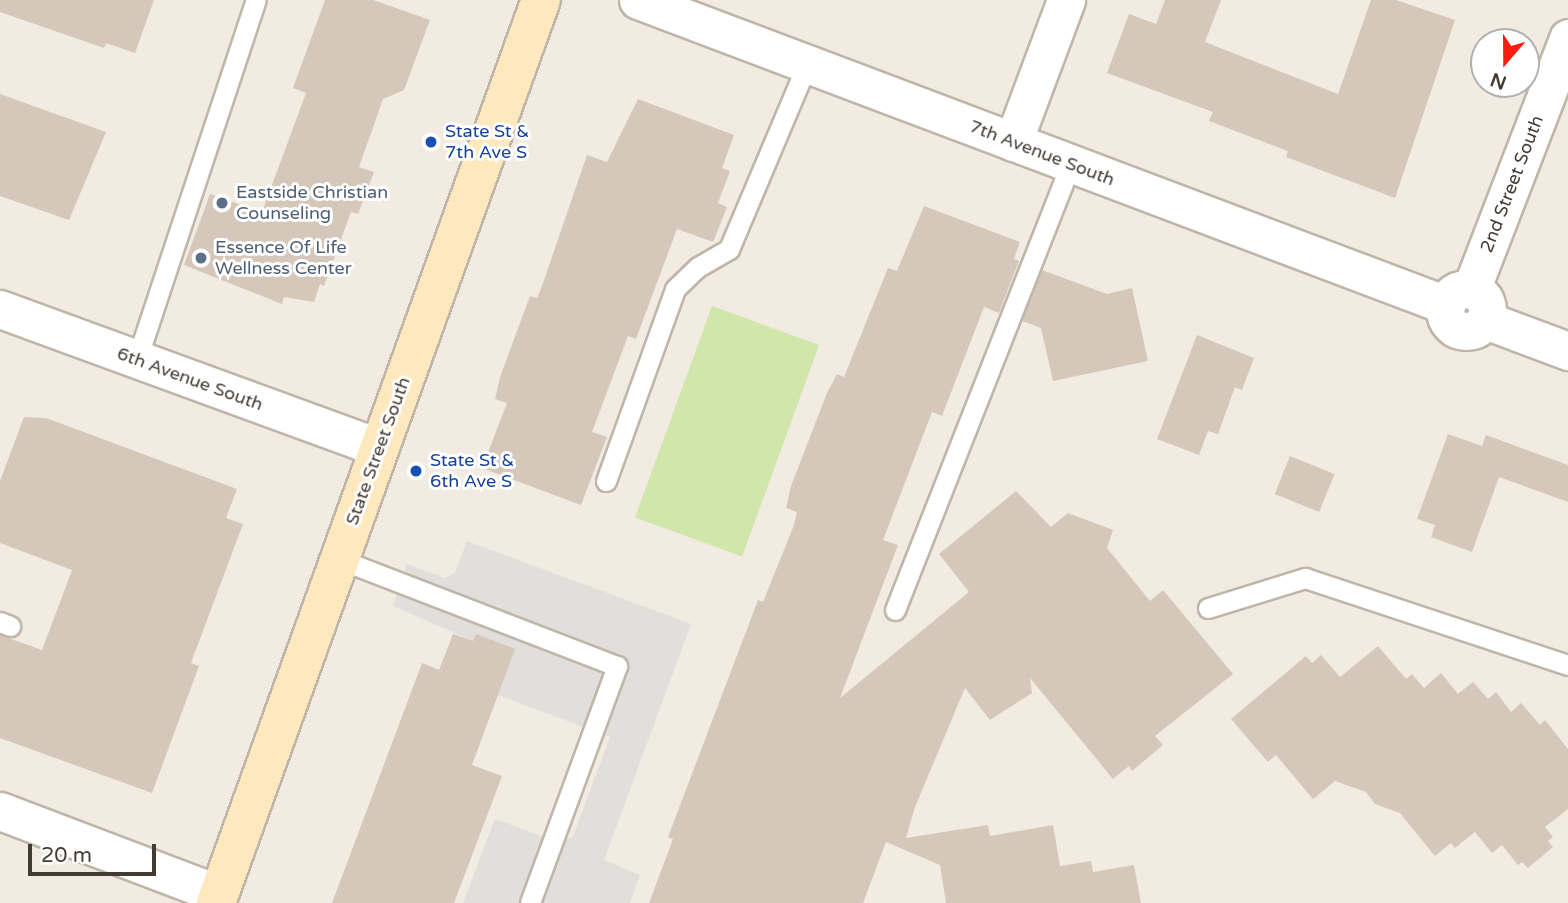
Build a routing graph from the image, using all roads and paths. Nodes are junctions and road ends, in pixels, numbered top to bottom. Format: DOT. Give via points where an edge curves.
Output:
graph roads {
  1 [pos="256,0"];
  2 [pos="541,0"];
  3 [pos="638,0"];
  4 [pos="1066,0"];
  5 [pos="1568,38"];
  6 [pos="807,64"];
  7 [pos="1013,142"];
  8 [pos="1071,164"];
  9 [pos="1467,305"];
  10 [pos="0,309"];
  11 [pos="1568,351"];
  12 [pos="137,359"];
  13 [pos="379,448"];
  14 [pos="606,481"];
  15 [pos="339,559"];
  16 [pos="1208,608"];
  17 [pos="895,610"];
  18 [pos="1568,665"];
  19 [pos="0,811"];
  20 [pos="217,898"];
  21 [pos="530,903"];
  1 -- 12 [label="lane"];
  2 -- 13 [label="street, State Street South"];
  3 -- 6 [label="street, 7th Avenue South"];
  4 -- 7 [label="street"];
  5 -- 9 [label="street, 2nd Street South"];
  6 -- 7 [label="street, 7th Avenue South"];
  6 -- 14 [label="lane" via="729,249 698,267 674,289"];
  7 -- 8 [label="street, 7th Avenue South"];
  8 -- 9 [label="street, 7th Avenue South"];
  8 -- 17 [label="lane"];
  9 -- 11 [label="street, 7th Avenue South"];
  10 -- 12 [label="street, 6th Avenue South"];
  12 -- 13 [label="street, 6th Avenue South"];
  13 -- 15 [label="street, State Street South"];
  15 -- 20 [label="street, State Street South"];
  15 -- 21 [label="lane" via="617,666"];
  16 -- 18 [label="lane" via="1305,578"];
  19 -- 20 [label="street"];
}
